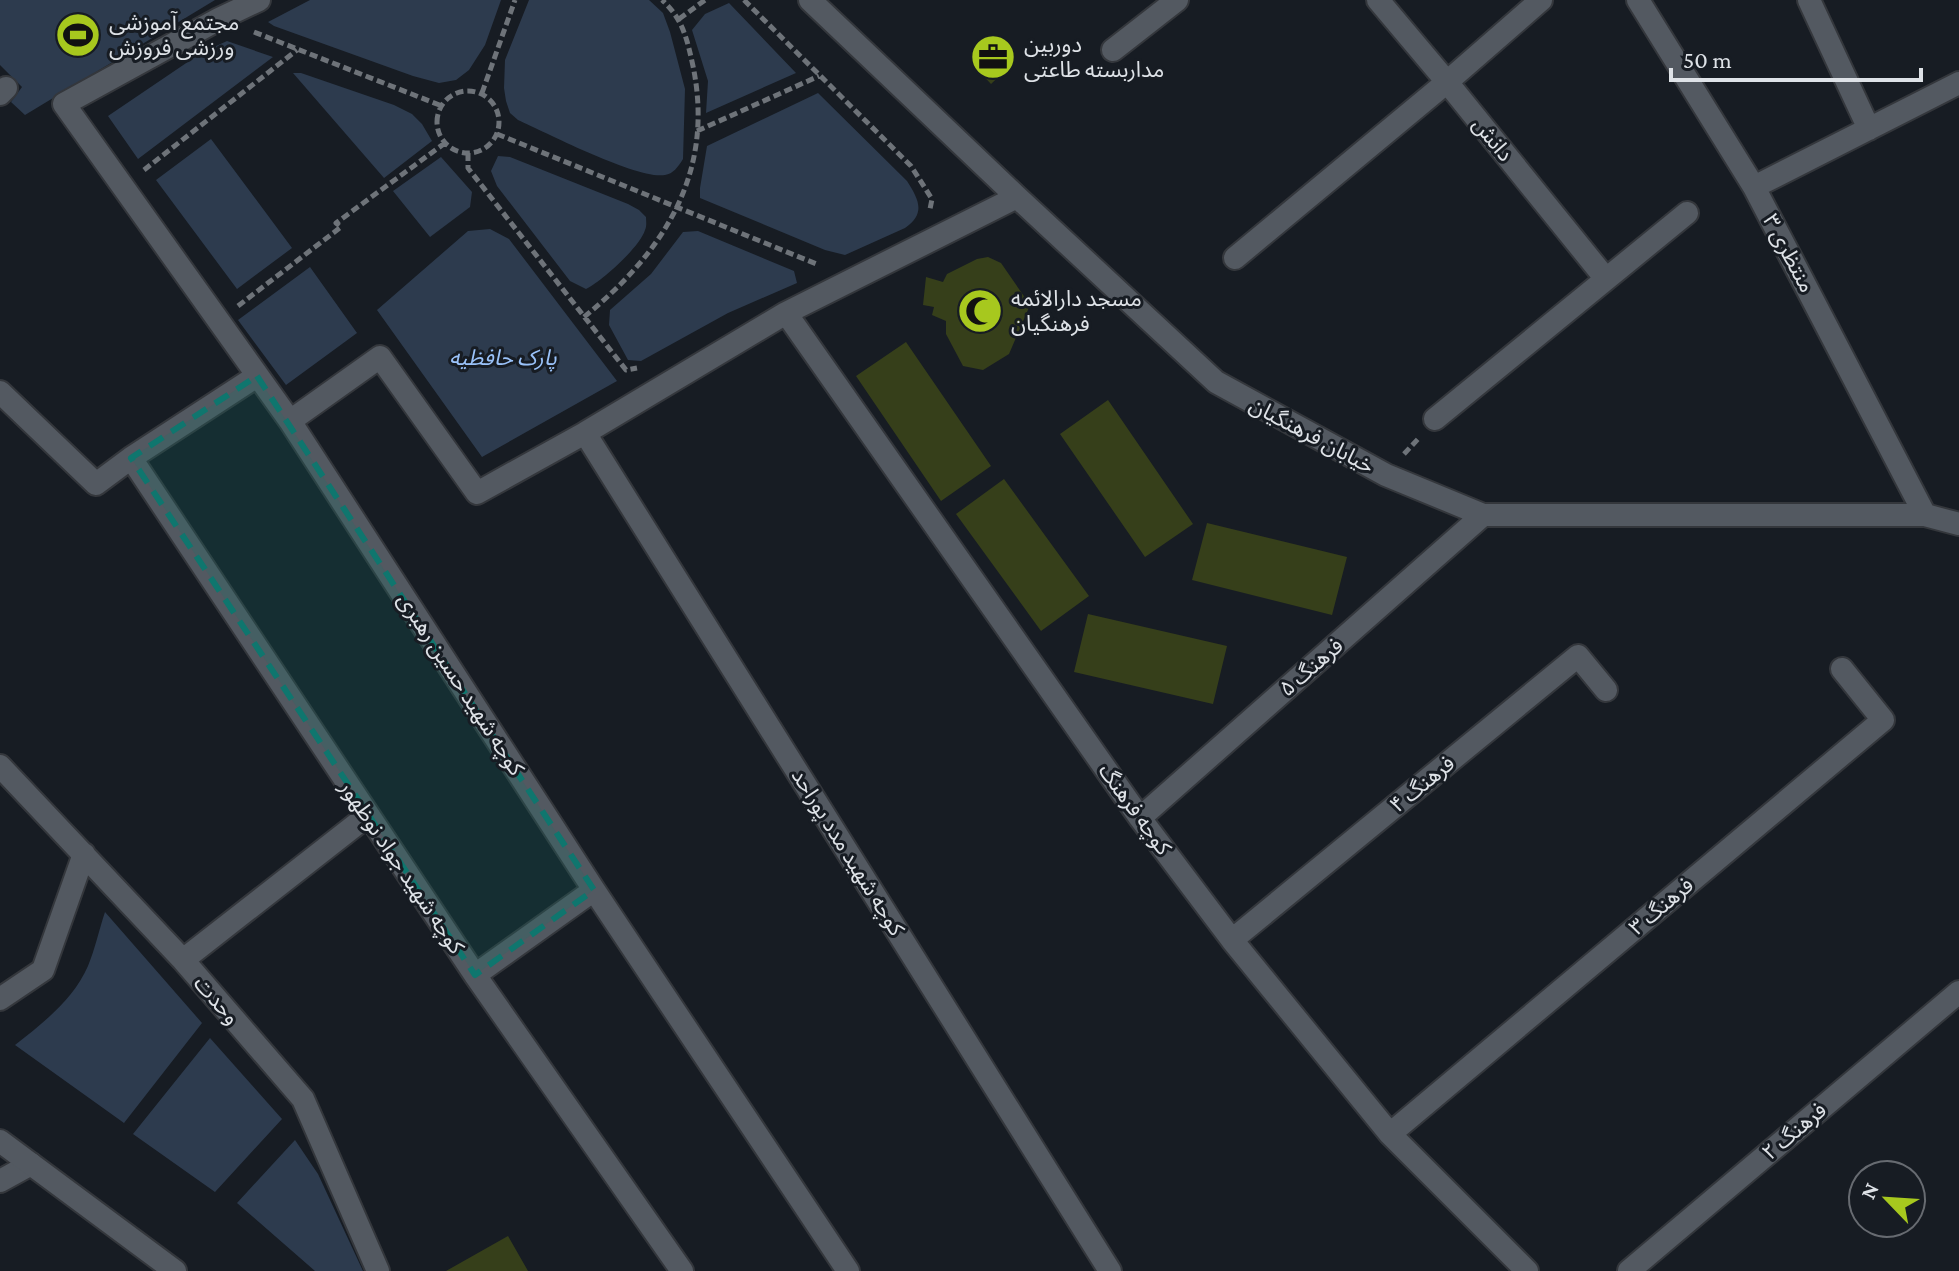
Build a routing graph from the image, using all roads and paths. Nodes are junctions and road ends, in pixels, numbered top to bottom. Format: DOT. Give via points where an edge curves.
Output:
graph roads {
  1 [pos="259,0"];
  2 [pos="515,0"];
  3 [pos="662,0"];
  4 [pos="705,0"];
  5 [pos="744,0"];
  6 [pos="810,0"];
  7 [pos="1177,0"];
  8 [pos="1378,0"];
  9 [pos="1541,0"];
  10 [pos="1638,0"];
  11 [pos="1809,0"];
  12 [pos="219,19"];
  13 [pos="679,19"];
  14 [pos="297,49"];
  15 [pos="1113,50"];
  16 [pos="819,76"];
  17 [pos="1447,82"];
  18 [pos="1959,83"];
  19 [pos="482,93"];
  20 [pos="442,106"];
  21 [pos="1869,129"];
  22 [pos="697,131"];
  23 [pos="497,134"];
  24 [pos="445,143"];
  25 [pos="468,153"];
  26 [pos="123,186"];
  27 [pos="1754,187"];
  28 [pos="1017,197"];
  29 [pos="678,207"];
  30 [pos="1687,213"];
  31 [pos="928,219"];
  32 [pos="1235,258"];
  33 [pos="820,265"];
  34 [pos="1606,279"];
  35 [pos="786,313"];
  36 [pos="584,317"];
  37 [pos="218,321"];
  38 [pos="641,367"];
  39 [pos="257,376"];
  40 [pos="0,392"];
  41 [pos="1435,419"];
  42 [pos="290,421"];
  43 [pos="585,433"];
  44 [pos="131,458"];
  45 [pos="1386,475"];
  46 [pos="1483,515"];
  47 [pos="1925,515"];
  48 [pos="1959,524"];
  49 [pos="1842,669"];
  50 [pos="1606,690"];
  51 [pos="0,766"];
  52 [pos="367,816"];
  53 [pos="1140,818"];
  54 [pos="84,854"];
  55 [pos="594,890"];
  56 [pos="1232,940"];
  57 [pos="183,960"];
  58 [pos="475,975"];
  59 [pos="1959,992"];
  60 [pos="0,999"];
  61 [pos="1390,1134"];
  62 [pos="0,1141"];
  63 [pos="31,1164"];
  64 [pos="0,1181"];
  65 [pos="175,1271"];
  66 [pos="378,1271"];
  67 [pos="682,1271"];
  68 [pos="848,1271"];
  69 [pos="1110,1271"];
  70 [pos="1527,1271"];
  71 [pos="1629,1271"];
  1 -- 12 [label="street"];
  2 -- 19 [label="path"];
  3 -- 13 [label="path"];
  4 -- 13 [label="path"];
  5 -- 16 [label="path"];
  6 -- 28 [label="street, خیابان فرهنگیان"];
  7 -- 15 [label="street"];
  8 -- 17 [label="street, دانش"];
  9 -- 17 [label="street"];
  10 -- 27 [label="street, منتظری ۳"];
  11 -- 21 [label="street"];
  12 -- 14 [label="path"];
  12 -- 26 [label="street, کوچه شهید حسین رهبری" via="64,104"];
  13 -- 22 [label="path" via="698,93"];
  14 -- 20 [label="path"];
  14 -- 26 [label="path"];
  16 -- 22 [label="path"];
  16 -- 31 [label="path" via="911,166 932,199"];
  17 -- 32 [label="street"];
  17 -- 34 [label="street, دانش"];
  18 -- 21 [label="street"];
  19 -- 20 [label="path" via="455,93"];
  19 -- 23 [label="path" via="499,115"];
  20 -- 24 [label="path" via="437,125"];
  21 -- 27 [label="street"];
  22 -- 29 [label="path"];
  23 -- 25 [label="path" via="485,148"];
  23 -- 29 [label="path"];
  24 -- 25 [label="path"];
  24 -- 37 [label="path" via="336,223 341,227"];
  25 -- 36 [label="path" via="468,168"];
  26 -- 37 [label="street, کوچه شهید حسین رهبری"];
  27 -- 47 [label="street, منتظری ۳"];
  28 -- 35 [label="street"];
  28 -- 45 [label="street, خیابان فرهنگیان" via="1216,382"];
  29 -- 33 [label="path"];
  29 -- 36 [label="path" via="639,266"];
  30 -- 34 [label="street"];
  34 -- 41 [label="street"];
  35 -- 43 [label="street"];
  35 -- 53 [label="street, کوچه فرهنگ"];
  36 -- 38 [label="path" via="626,370"];
  37 -- 39 [label="street, کوچه شهید حسین رهبری"];
  39 -- 42 [label="street, کوچه شهید حسین رهبری"];
  39 -- 44 [label="street"];
  40 -- 44 [label="street" via="96,484"];
  41 -- 45 [label="path"];
  42 -- 43 [label="street" via="380,357 477,493"];
  42 -- 55 [label="street, کوچه شهید حسین رهبری"];
  43 -- 69 [label="street, کوچه شهید مدد پوراحد"];
  44 -- 52 [label="street, کوچه شهید جواد نوظهور"];
  45 -- 46 [label="street, خیابان فرهنگیان"];
  46 -- 47 [label="street, خیابان فرهنگیان"];
  46 -- 53 [label="street, فرهنگ ۵"];
  47 -- 48 [label="street, خیابان فرهنگیان"];
  49 -- 61 [label="street, فرهنگ ۳" via="1883,720"];
  50 -- 56 [label="street, فرهنگ ۴" via="1578,656"];
  51 -- 54 [label="street, وحدت"];
  52 -- 57 [label="street"];
  52 -- 58 [label="street, کوچه شهید جواد نوظهور"];
  53 -- 56 [label="street, کوچه فرهنگ"];
  54 -- 57 [label="street, وحدت"];
  54 -- 60 [label="street" via="43,970"];
  55 -- 58 [label="street"];
  55 -- 68 [label="street, کوچه شهید حسین رهبری"];
  56 -- 61 [label="street, کوچه فرهنگ"];
  57 -- 66 [label="street, وحدت" via="303,1099"];
  58 -- 67 [label="street, کوچه شهید جواد نوظهور"];
  59 -- 71 [label="street, فرهنگ ۲"];
  61 -- 70 [label="street, کوچه فرهنگ"];
  62 -- 63 [label="street"];
  63 -- 64 [label="street"];
  63 -- 65 [label="street"];
}
